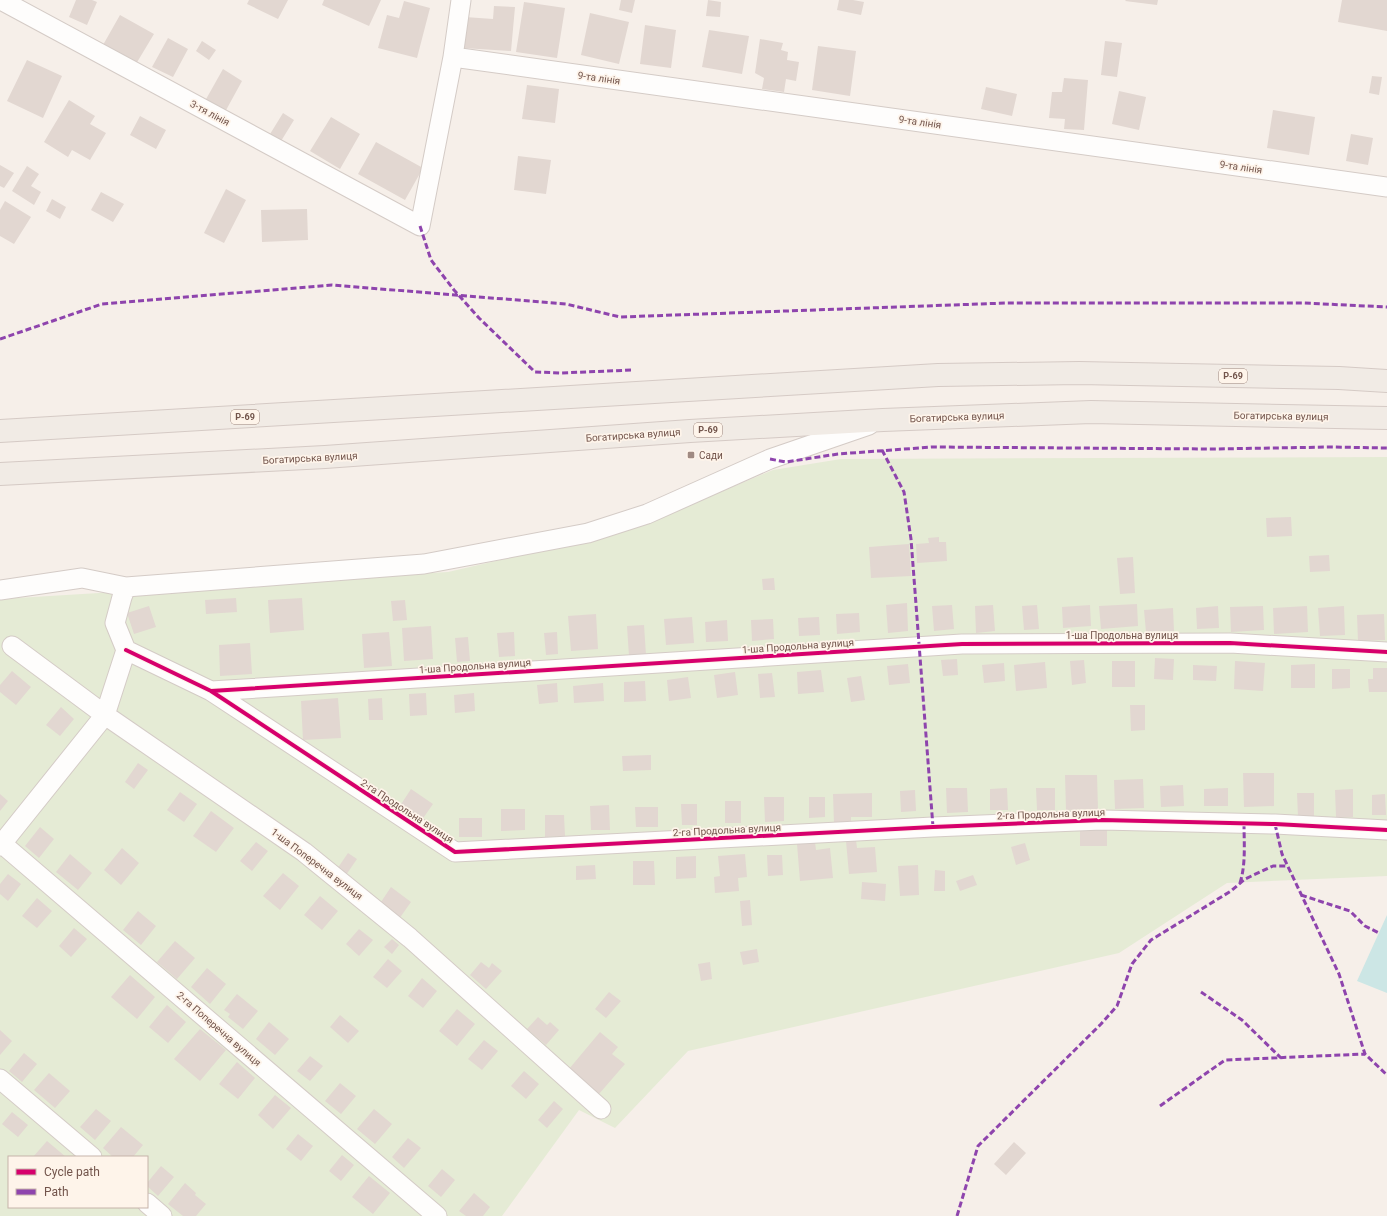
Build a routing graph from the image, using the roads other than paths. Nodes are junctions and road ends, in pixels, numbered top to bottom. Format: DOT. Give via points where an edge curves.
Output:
graph roads {
  1 [pos="1,0"];
  2 [pos="461,0"];
  3 [pos="453,57"];
  4 [pos="1387,187"];
  5 [pos="1387,381"];
  6 [pos="1387,418"];
  7 [pos="882,420"];
  8 [pos="0,431"];
  9 [pos="0,474"];
  10 [pos="126,587"];
  11 [pos="0,590"];
  12 [pos="12,646"];
  13 [pos="126,650"];
  14 [pos="1387,652"];
  15 [pos="211,691"];
  16 [pos="105,715"];
  17 [pos="1387,830"];
  18 [pos="1,844"];
  19 [pos="0,1079"];
  20 [pos="601,1109"];
  21 [pos="91,1156"];
  22 [pos="148,1204"];
  23 [pos="162,1216"];
  24 [pos="437,1216"];
  1 -- 3 [label="street, 3-тя лінія" via="420,226"];
  2 -- 3 [label="street"];
  3 -- 4 [label="street, 9-та лінія"];
  5 -- 8 [label="main road, Р-69" via="1087,373 938,375"];
  6 -- 7 [label="main road, Богатирська вулиця / Р-69" via="1091,412"];
  7 -- 9 [label="main road, Богатирська вулиця / Р-69" via="325,457"];
  7 -- 10 [label="street" via="770,459 647,514 588,533 424,564"];
  10 -- 11 [label="street" via="82,578"];
  10 -- 13 [label="street" via="115,623"];
  12 -- 16 [label="street, 1-ша Поперечна вулиця"];
  13 -- 15 [label="street, 2-га Продольна вулиця"];
  13 -- 16 [label="street"];
  14 -- 15 [label="street, 1-ша Продольна вулиця" via="1230,643 962,644"];
  15 -- 17 [label="street, 2-га Продольна вулиця" via="455,852 1102,820 1275,824"];
  16 -- 18 [label="street"];
  16 -- 20 [label="street, 1-ша Поперечна вулиця" via="304,852 410,938"];
  18 -- 24 [label="street, 2-га Поперечна вулиця"];
  19 -- 21 [label="street"];
  22 -- 23 [label="street"];
}
